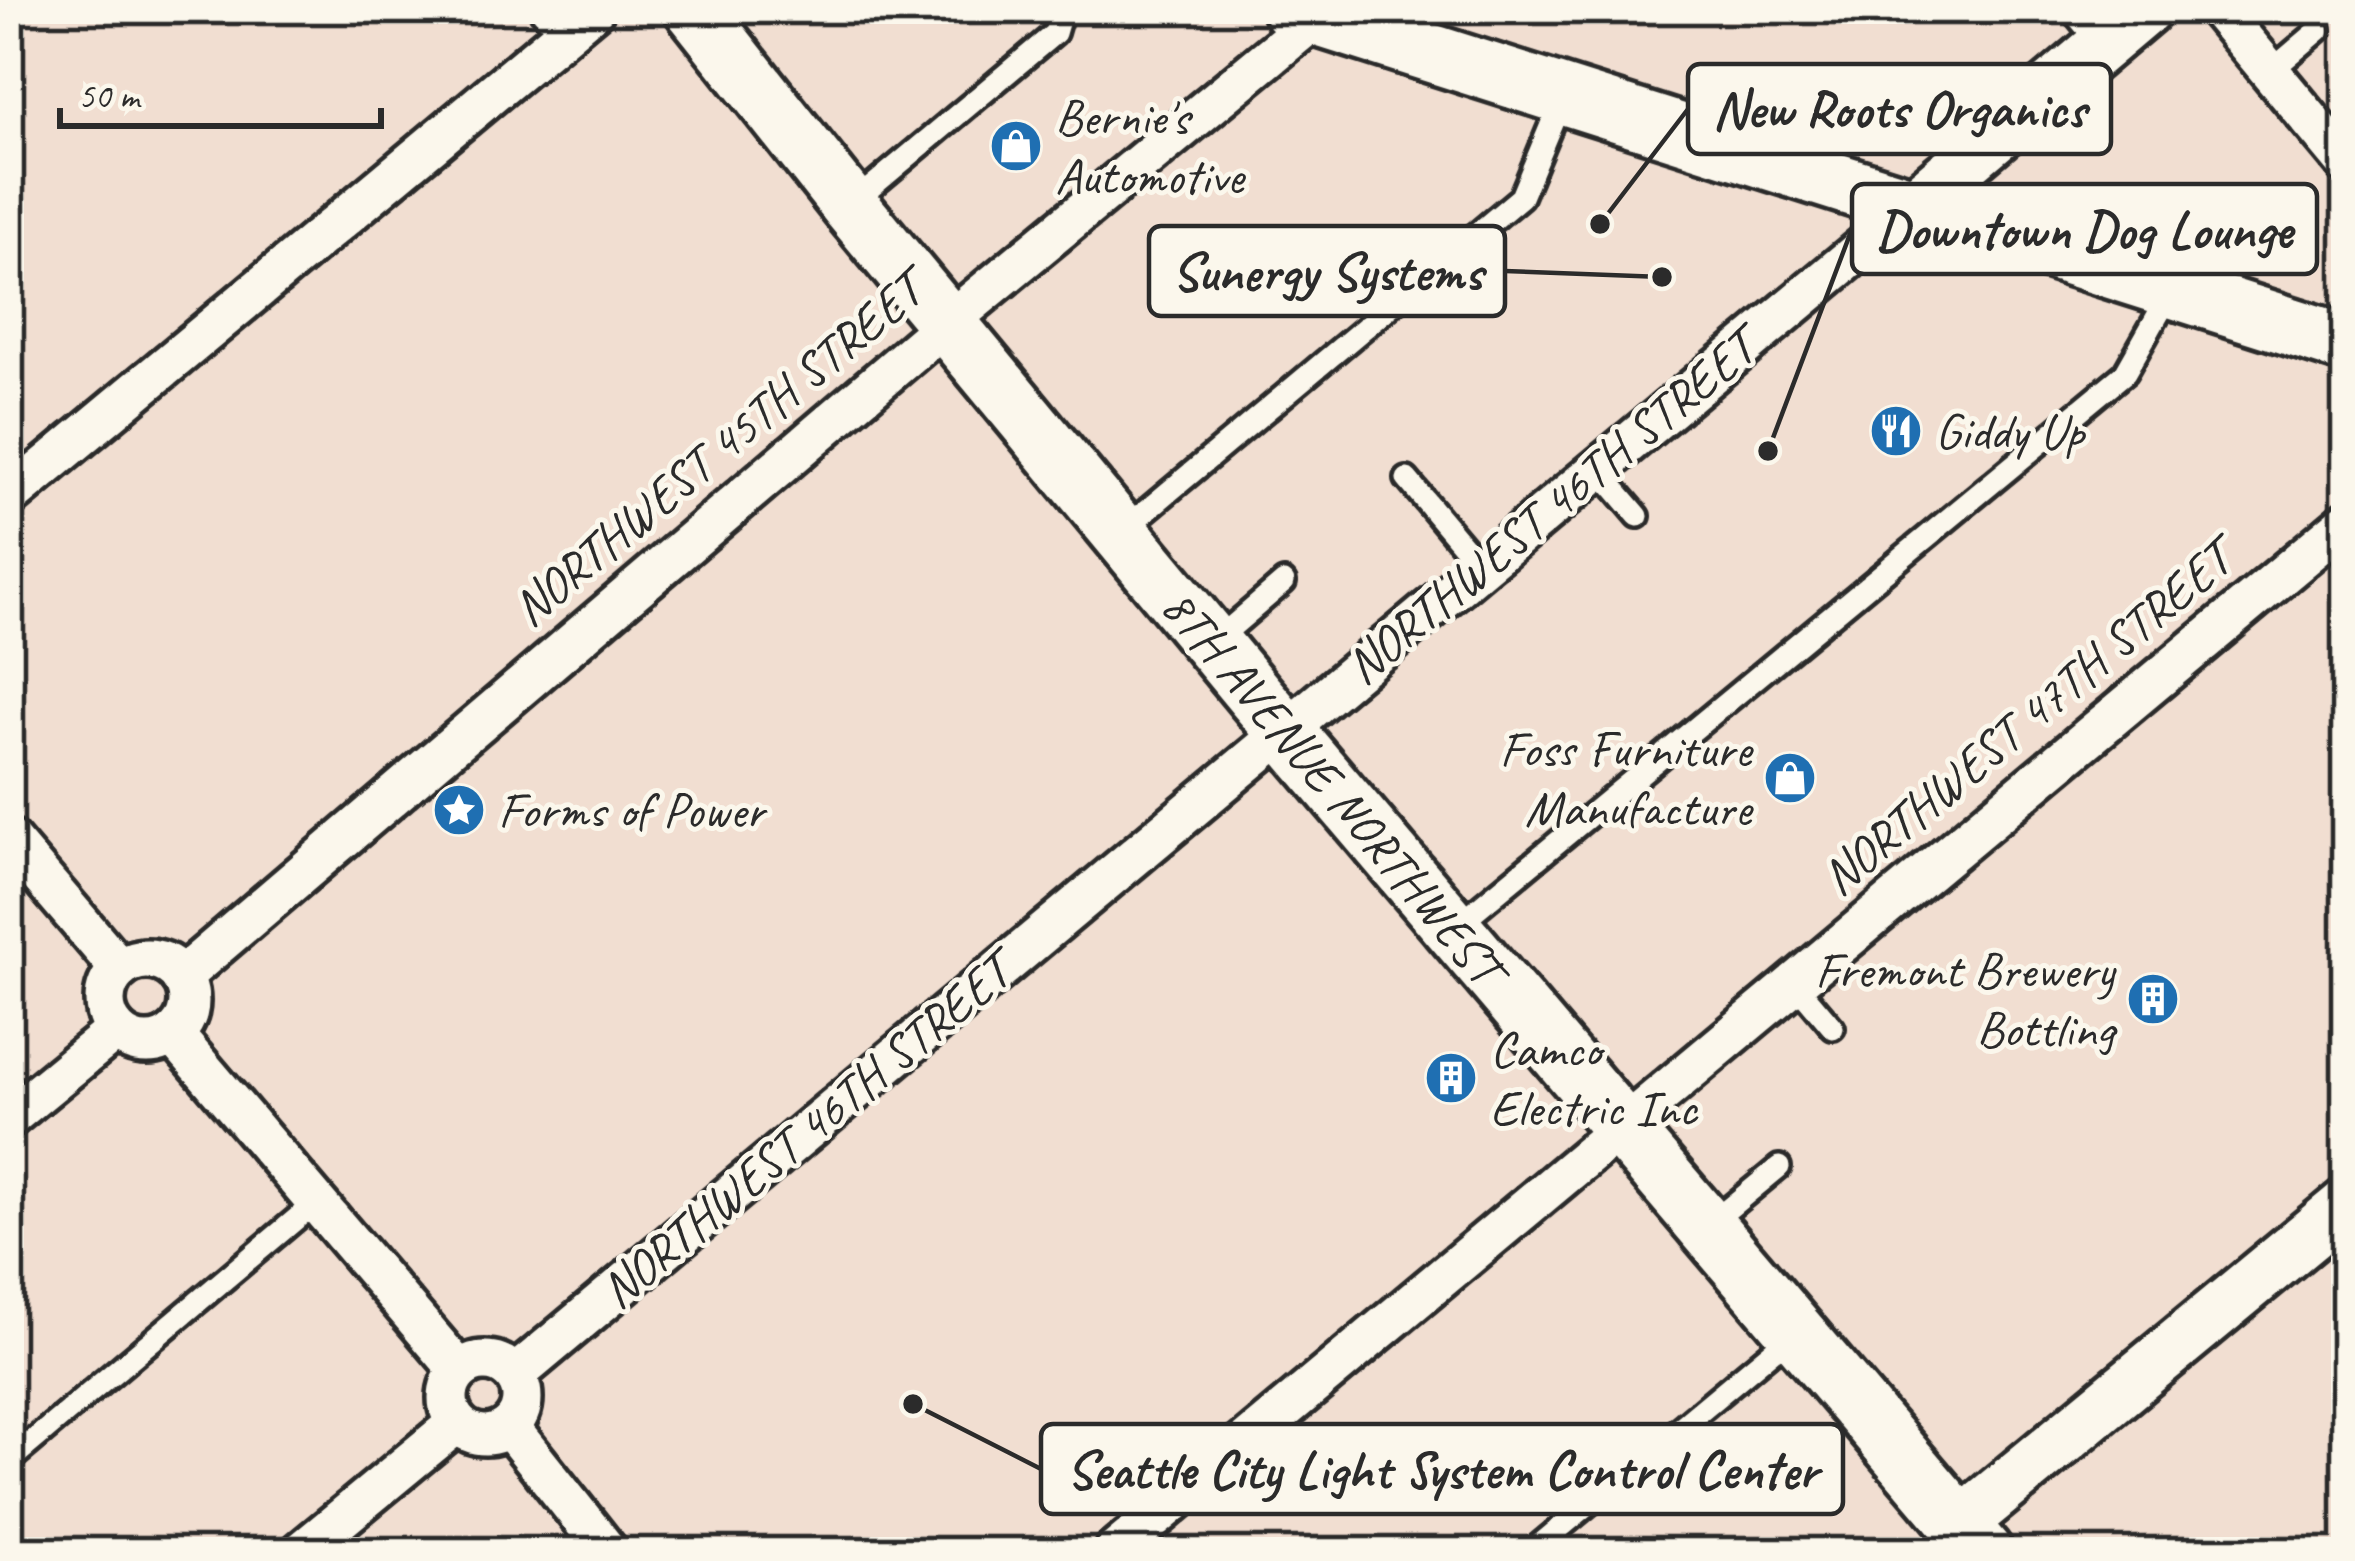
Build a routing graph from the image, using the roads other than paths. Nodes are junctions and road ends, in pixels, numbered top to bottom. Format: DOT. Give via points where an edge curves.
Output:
graph roads {
  1 [pos="594,9"];
  2 [pos="694,9"];
  3 [pos="1062,9"];
  4 [pos="2145,9"];
  5 [pos="2218,9"];
  6 [pos="1312,12"];
  7 [pos="551,22"];
  8 [pos="2086,27"];
  9 [pos="2319,30"];
  10 [pos="2272,70"];
  11 [pos="1563,96"];
  12 [pos="2346,163"];
  13 [pos="850,206"];
  14 [pos="1910,208"];
  15 [pos="2173,290"];
  16 [pos="946,323"];
  17 [pos="2346,344"];
  18 [pos="1597,467"];
  19 [pos="1407,479"];
  20 [pos="9,497"];
  21 [pos="1638,516"];
  22 [pos="1120,532"];
  23 [pos="2342,534"];
  24 [pos="1480,566"];
  25 [pos="1284,582"];
  26 [pos="1212,644"];
  27 [pos="1283,729"];
  28 [pos="9,839"];
  29 [pos="1452,929"];
  30 [pos="120,969"];
  31 [pos="181,976"];
  32 [pos="1794,982"];
  33 [pos="1833,1028"];
  34 [pos="116,1030"];
  35 [pos="173,1034"];
  36 [pos="9,1118"];
  37 [pos="1619,1127"];
  38 [pos="1779,1167"];
  39 [pos="315,1203"];
  40 [pos="2346,1205"];
  41 [pos="1706,1228"];
  42 [pos="1795,1331"];
  43 [pos="459,1370"];
  44 [pos="515,1376"];
  45 [pos="457,1423"];
  46 [pos="509,1427"];
  47 [pos="9,1461"];
  48 [pos="1960,1543"];
  49 [pos="301,1552"];
  50 [pos="608,1552"];
  51 [pos="1114,1552"];
  52 [pos="1532,1552"];
  1 -- 7 [label="street"];
  2 -- 13 [label="main road, 8TH AVENUE NORTHWEST"];
  3 -- 13 [label="lane" via="1055,33"];
  4 -- 8 [label="street, NORTHWEST 46TH STREET"];
  5 -- 10 [label="street"];
  6 -- 11 [label="main road"];
  6 -- 16 [label="street, NORTHWEST 45TH STREET"];
  7 -- 20 [label="street"];
  8 -- 14 [label="street, NORTHWEST 46TH STREET"];
  9 -- 10 [label="lane"];
  10 -- 12 [label="street"];
  11 -- 14 [label="main road"];
  11 -- 22 [label="lane" via="1521,197"];
  13 -- 16 [label="main road, 8TH AVENUE NORTHWEST"];
  14 -- 15 [label="main road"];
  14 -- 18 [label="street, NORTHWEST 46TH STREET"];
  15 -- 17 [label="main road"];
  15 -- 29 [label="lane" via="2125,373"];
  16 -- 22 [label="main road, 8TH AVENUE NORTHWEST"];
  16 -- 31 [label="street, NORTHWEST 45TH STREET"];
  18 -- 21 [label="lane"];
  18 -- 24 [label="street, NORTHWEST 46TH STREET"];
  19 -- 24 [label="lane"];
  22 -- 26 [label="main road, 8TH AVENUE NORTHWEST"];
  23 -- 32 [label="street, NORTHWEST 47TH STREET"];
  24 -- 27 [label="street, NORTHWEST 46TH STREET"];
  25 -- 26 [label="lane"];
  26 -- 27 [label="main road, 8TH AVENUE NORTHWEST"];
  27 -- 29 [label="main road, 8TH AVENUE NORTHWEST"];
  27 -- 44 [label="street, NORTHWEST 46TH STREET"];
  28 -- 30 [label="street"];
  29 -- 37 [label="main road, 8TH AVENUE NORTHWEST"];
  30 -- 31 [label="street" via="151,959"];
  30 -- 34 [label="street" via="104,998"];
  31 -- 35 [label="street" via="189,1007"];
  32 -- 33 [label="lane"];
  32 -- 37 [label="street, NORTHWEST 47TH STREET"];
  34 -- 35 [label="street" via="150,1043"];
  34 -- 36 [label="street"];
  35 -- 39 [label="street"];
  37 -- 41 [label="main road, 8TH AVENUE NORTHWEST"];
  37 -- 51 [label="street, NORTHWEST 47TH STREET"];
  38 -- 41 [label="lane"];
  39 -- 43 [label="street"];
  39 -- 47 [label="lane"];
  40 -- 48 [label="street"];
  41 -- 42 [label="main road, 8TH AVENUE NORTHWEST"];
  42 -- 48 [label="main road, 8TH AVENUE NORTHWEST"];
  42 -- 52 [label="lane"];
  43 -- 44 [label="street" via="492,1360"];
  43 -- 45 [label="street" via="448,1392"];
  44 -- 46 [label="street" via="522,1405"];
  45 -- 46 [label="street" via="484,1436"];
  45 -- 49 [label="street"];
  46 -- 50 [label="street"];
}
